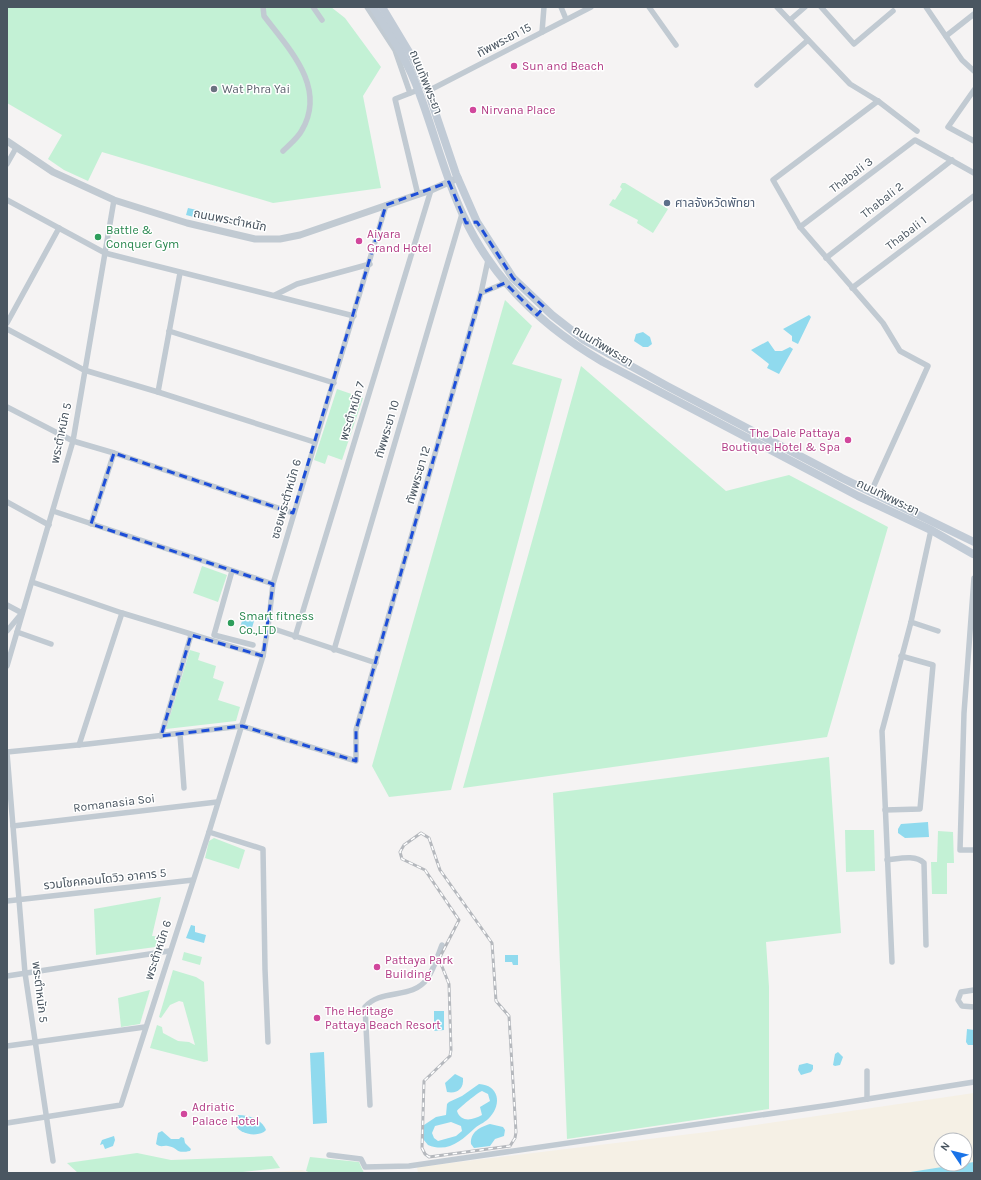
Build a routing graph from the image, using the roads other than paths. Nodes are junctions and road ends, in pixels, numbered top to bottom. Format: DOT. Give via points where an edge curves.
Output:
graph roads {
  1 [pos="263,7"];
  2 [pos="313,7"];
  3 [pos="367,7"];
  4 [pos="373,7"];
  5 [pos="382,7"];
  6 [pos="544,7"];
  7 [pos="561,7"];
  8 [pos="590,7"];
  9 [pos="649,7"];
  10 [pos="776,7"];
  11 [pos="805,7"];
  12 [pos="821,7"];
  13 [pos="926,7"];
  14 [pos="893,11"];
  15 [pos="974,14"];
  16 [pos="566,19"];
  17 [pos="322,20"];
  18 [pos="790,20"];
  19 [pos="542,32"];
  20 [pos="946,36"];
  21 [pos="808,40"];
  22 [pos="676,45"];
  23 [pos="974,71"];
  24 [pos="757,85"];
  25 [pos="974,90"];
  26 [pos="414,92"];
  27 [pos="428,92"];
  28 [pos="878,101"];
  29 [pos="917,131"];
  30 [pos="7,141"];
  31 [pos="974,141"];
  32 [pos="16,148"];
  33 [pos="283,151"];
  34 [pos="952,160"];
  35 [pos="7,164"];
  36 [pos="974,173"];
  37 [pos="458,178"];
  38 [pos="449,182"];
  39 [pos="431,190"];
  40 [pos="418,195"];
  41 [pos="974,196"];
  42 [pos="7,200"];
  43 [pos="114,200"];
  44 [pos="386,205"];
  45 [pos="462,214"];
  46 [pos="477,222"];
  47 [pos="468,227"];
  48 [pos="800,227"];
  49 [pos="59,228"];
  50 [pos="105,253"];
  51 [pos="826,258"];
  52 [pos="488,260"];
  53 [pos="370,264"];
  54 [pos="180,273"];
  55 [pos="505,283"];
  56 [pos="852,288"];
  57 [pos="481,293"];
  58 [pos="275,295"];
  59 [pos="544,307"];
  60 [pos="537,315"];
  61 [pos="552,315"];
  62 [pos="354,316"];
  63 [pos="546,322"];
  64 [pos="7,323"];
  65 [pos="7,329"];
  66 [pos="169,330"];
  67 [pos="84,370"];
  68 [pos="334,383"];
  69 [pos="667,386"];
  70 [pos="158,392"];
  71 [pos="664,394"];
  72 [pos="7,407"];
  73 [pos="73,441"];
  74 [pos="314,442"];
  75 [pos="114,453"];
  76 [pos="871,492"];
  77 [pos="7,502"];
  78 [pos="53,511"];
  79 [pos="293,513"];
  80 [pos="91,524"];
  81 [pos="49,525"];
  82 [pos="931,530"];
  83 [pos="974,540"];
  84 [pos="972,553"];
  85 [pos="232,571"];
  86 [pos="974,578"];
  87 [pos="32,582"];
  88 [pos="273,584"];
  89 [pos="7,604"];
  90 [pos="22,613"];
  91 [pos="122,613"];
  92 [pos="911,622"];
  93 [pos="268,628"];
  94 [pos="7,630"];
  95 [pos="938,631"];
  96 [pos="17,632"];
  97 [pos="191,635"];
  98 [pos="295,637"];
  99 [pos="51,644"];
  100 [pos="971,644"];
  101 [pos="252,645"];
  102 [pos="334,650"];
  103 [pos="263,656"];
  104 [pos="901,656"];
  105 [pos="376,663"];
  106 [pos="7,666"];
  107 [pos="242,726"];
  108 [pos="180,734"];
  109 [pos="162,736"];
  110 [pos="79,744"];
  111 [pos="7,752"];
  112 [pos="8,777"];
  113 [pos="184,788"];
  114 [pos="217,802"];
  115 [pos="885,810"];
  116 [pos="13,826"];
  117 [pos="209,832"];
  118 [pos="974,850"];
  119 [pos="888,860"];
  120 [pos="193,880"];
  121 [pos="19,899"];
  122 [pos="7,901"];
  123 [pos="442,945"];
  124 [pos="926,945"];
  125 [pos="169,951"];
  126 [pos="892,962"];
  127 [pos="25,973"];
  128 [pos="7,976"];
  129 [pos="974,990"];
  130 [pos="974,1006"];
  131 [pos="145,1027"];
  132 [pos="35,1041"];
  133 [pos="268,1042"];
  134 [pos="7,1046"];
  135 [pos="867,1071"];
  136 [pos="974,1082"];
  137 [pos="867,1099"];
  138 [pos="370,1105"];
  139 [pos="46,1117"];
  140 [pos="7,1123"];
  141 [pos="329,1155"];
  142 [pos="53,1161"];
  1 -- 33 [label="street" via="264,16 303,70 310,87 311,106 302,130"];
  2 -- 17 [label="street"];
  3 -- 26 [label="street" via="395,50"];
  4 -- 26 [label="main road, ถนนทัพพระยา" via="393,37"];
  5 -- 27 [label="main road, ถนนทัพพระยา" via="415,62"];
  6 -- 19 [label="street"];
  7 -- 16 [label="street"];
  8 -- 16 [label="street, ทัพพระยา 15"];
  9 -- 22 [label="street"];
  10 -- 18 [label="street"];
  11 -- 18 [label="street"];
  12 -- 14 [label="street" via="854,44"];
  13 -- 20 [label="street"];
  15 -- 20 [label="street"];
  16 -- 19 [label="street, ทัพพระยา 15"];
  18 -- 21 [label="street"];
  19 -- 27 [label="street, ทัพพระยา 15"];
  20 -- 23 [label="street" via="962,60"];
  21 -- 24 [label="street"];
  21 -- 28 [label="street" via="850,84"];
  25 -- 31 [label="street" via="948,127"];
  26 -- 38 [label="main road, ถนนทัพพระยา"];
  26 -- 40 [label="street" via="395,99"];
  27 -- 37 [label="main road, ถนนทัพพระยา"];
  28 -- 29 [label="street"];
  28 -- 48 [label="street" via="773,180"];
  30 -- 32 [label="street, ถนนพระตำหนัก"];
  32 -- 35 [label="street"];
  32 -- 43 [label="street, ถนนพระตำหนัก" via="53,172"];
  34 -- 36 [label="street"];
  34 -- 48 [label="street, Thabali 3" via="915,140"];
  34 -- 51 [label="street, Thabali 2"];
  37 -- 38 [label="street, ถนนพระตำหนัก"];
  37 -- 46 [label="main road, ถนนทัพพระยา"];
  38 -- 39 [label="street, ถนนพระตำหนัก"];
  38 -- 45 [label="main road, ถนนทัพพระยา"];
  39 -- 40 [label="street, ถนนพระตำหนัก"];
  39 -- 98 [label="street, พระตำหนัก 7"];
  40 -- 44 [label="street, ถนนพระตำหนัก"];
  41 -- 56 [label="street, Thabali 1"];
  42 -- 49 [label="street"];
  43 -- 44 [label="street, ถนนพระตำหนัก" via="187,223 255,239 276,239 309,233"];
  43 -- 50 [label="street, พระตำหนัก 5"];
  44 -- 53 [label="street, ซอยพระตำหนัก 6"];
  45 -- 47 [label="main road, ถนนทัพพระยา"];
  45 -- 102 [label="street, ทัพพระยา 10"];
  46 -- 47 [label="street" via="471,223"];
  46 -- 59 [label="main road, ถนนทัพพระยา" via="513,278"];
  47 -- 52 [label="main road, ถนนทัพพระยา"];
  48 -- 51 [label="street"];
  49 -- 50 [label="street"];
  49 -- 64 [label="street"];
  50 -- 54 [label="street"];
  50 -- 67 [label="street, พระตำหนัก 5"];
  51 -- 56 [label="street"];
  52 -- 55 [label="main road, ถนนทัพพระยา"];
  52 -- 57 [label="street, ทัพพระยา 12"];
  53 -- 58 [label="street" via="297,284"];
  53 -- 62 [label="street, ซอยพระตำหนัก 6"];
  54 -- 58 [label="street"];
  54 -- 66 [label="street"];
  55 -- 57 [label="street"];
  55 -- 60 [label="main road, ถนนทัพพระยา"];
  56 -- 76 [label="street" via="883,323 900,351 928,366"];
  57 -- 105 [label="street, ทัพพระยา 12"];
  58 -- 62 [label="street"];
  59 -- 60 [label="street"];
  59 -- 61 [label="main road, ถนนทัพพระยา"];
  60 -- 63 [label="main road, ถนนทัพพระยา"];
  61 -- 63 [label="street"];
  61 -- 69 [label="main road, ถนนทัพพระยา" via="584,340"];
  62 -- 68 [label="street, ซอยพระตำหนัก 6"];
  63 -- 71 [label="main road, ถนนทัพพระยา" via="579,348"];
  65 -- 67 [label="street"];
  66 -- 68 [label="street"];
  66 -- 70 [label="street"];
  67 -- 70 [label="street"];
  67 -- 73 [label="street, พระตำหนัก 5"];
  68 -- 74 [label="street, ซอยพระตำหนัก 6"];
  69 -- 71 [label="street"];
  69 -- 76 [label="main road, ถนนทัพพระยา"];
  70 -- 74 [label="street"];
  71 -- 82 [label="main road, ถนนทัพพระยา" via="858,496"];
  72 -- 73 [label="street"];
  73 -- 75 [label="street"];
  73 -- 78 [label="street, พระตำหนัก 5"];
  74 -- 79 [label="street, ซอยพระตำหนัก 6"];
  75 -- 79 [label="street"];
  75 -- 80 [label="street"];
  76 -- 83 [label="main road, ถนนทัพพระยา"];
  77 -- 81 [label="street"];
  78 -- 80 [label="street"];
  78 -- 81 [label="street, พระตำหนัก 5"];
  79 -- 88 [label="street, ซอยพระตำหนัก 6"];
  80 -- 85 [label="street"];
  81 -- 87 [label="street, พระตำหนัก 5"];
  82 -- 84 [label="main road, ถนนทัพพระยา"];
  82 -- 92 [label="street"];
  83 -- 84 [label="main road"];
  85 -- 88 [label="street"];
  85 -- 101 [label="street" via="214,635"];
  86 -- 100 [label="street"];
  87 -- 90 [label="street, พระตำหนัก 5"];
  87 -- 91 [label="street"];
  88 -- 93 [label="street, ซอยพระตำหนัก 6"];
  89 -- 90 [label="street"];
  90 -- 94 [label="street"];
  90 -- 96 [label="street, พระตำหนัก 5"];
  91 -- 97 [label="street"];
  91 -- 110 [label="street"];
  92 -- 95 [label="street"];
  92 -- 104 [label="street"];
  93 -- 98 [label="street"];
  93 -- 103 [label="street, ซอยพระตำหนัก 6"];
  96 -- 99 [label="street"];
  96 -- 106 [label="street, พระตำหนัก 5"];
  97 -- 103 [label="street"];
  97 -- 109 [label="street"];
  98 -- 102 [label="street"];
  100 -- 118 [label="street" via="964,713 960,850"];
  102 -- 105 [label="street"];
  103 -- 107 [label="street, ซอยพระตำหนัก 6"];
  104 -- 115 [label="street" via="882,731"];
  104 -- 115 [label="street" via="933,665 921,801 920,808"];
  105 -- 107 [label="street, ทัพพระยา 12" via="356,730 356,761"];
  107 -- 108 [label="street"];
  107 -- 114 [label="street, ซอยพระตำหนัก 6"];
  108 -- 109 [label="street"];
  108 -- 113 [label="street"];
  109 -- 110 [label="street"];
  110 -- 111 [label="street"];
  111 -- 112 [label="street, พระตำหนัก 5"];
  112 -- 116 [label="street, พระตำหนัก 5"];
  114 -- 116 [label="street, Romanasia Soi"];
  114 -- 117 [label="street, พระตำหนัก 6"];
  115 -- 119 [label="street"];
  116 -- 121 [label="street, พระตำหนัก 5"];
  117 -- 120 [label="street, พระตำหนัก 6"];
  117 -- 133 [label="street" via="263,849"];
  119 -- 124 [label="street" via="912,858 924,863"];
  119 -- 126 [label="street"];
  120 -- 121 [label="street, รวมโชคคอนโดวิว อาคาร 5"];
  120 -- 125 [label="street, พระตำหนัก 6"];
  121 -- 122 [label="street, รวมโชคคอนโดวิว อาคาร 5"];
  121 -- 127 [label="street, พระตำหนัก 5"];
  123 -- 138 [label="street" via="427,979 410,992 380,997 370,1001 365,1007"];
  125 -- 127 [label="street"];
  125 -- 131 [label="street, พระตำหนัก 6"];
  127 -- 128 [label="street"];
  127 -- 132 [label="street, พระตำหนัก 5"];
  129 -- 130 [label="street" via="961,992 958,1000 962,1006"];
  131 -- 132 [label="street"];
  131 -- 139 [label="street, พระตำหนัก 6" via="121,1105"];
  132 -- 134 [label="street"];
  132 -- 139 [label="street, พระตำหนัก 5"];
  135 -- 137 [label="street"];
  136 -- 137 [label="street"];
  137 -- 141 [label="street" via="409,1166 365,1167 361,1159"];
  139 -- 140 [label="street"];
  139 -- 142 [label="street, พระตำหนัก 5"];
}
